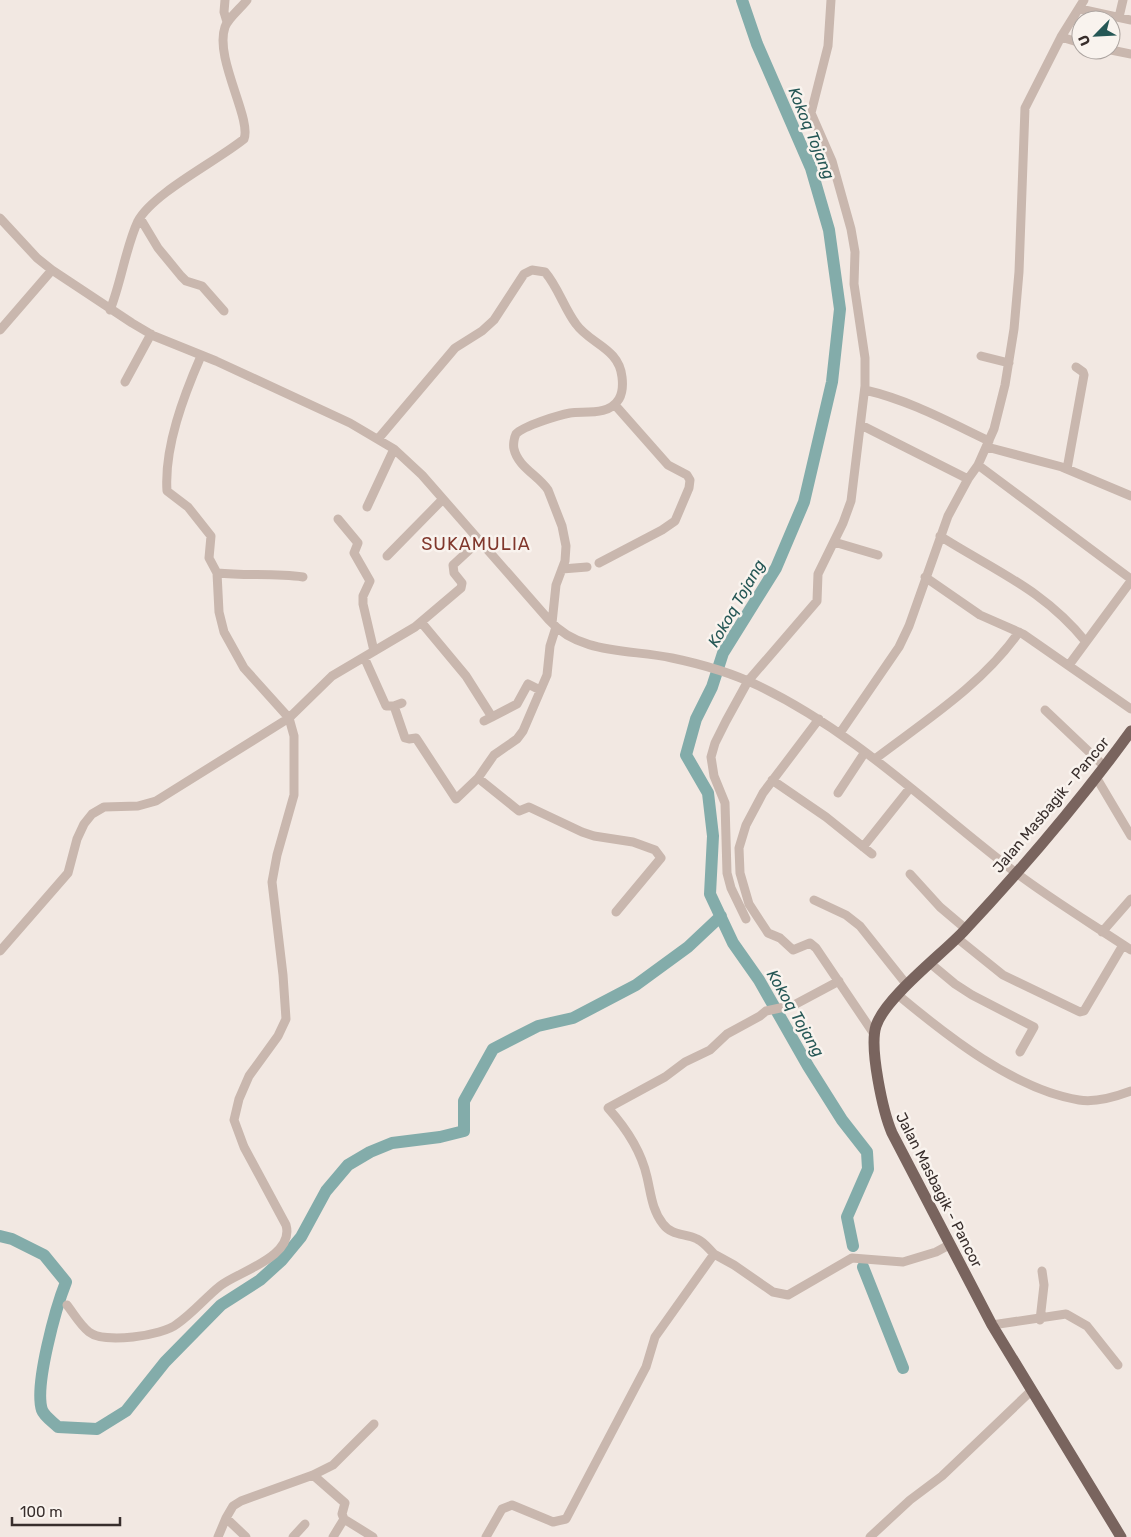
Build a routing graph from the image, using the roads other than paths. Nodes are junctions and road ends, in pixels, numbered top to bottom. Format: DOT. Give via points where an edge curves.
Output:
graph roads {
  1 [pos="224,0"];
  2 [pos="247,0"];
  3 [pos="831,0"];
  4 [pos="1082,4"];
  5 [pos="1099,10"];
  6 [pos="227,22"];
  7 [pos="1061,37"];
  8 [pos="1071,40"];
  9 [pos="0,218"];
  10 [pos="140,218"];
  11 [pos="52,270"];
  12 [pos="110,310"];
  13 [pos="224,310"];
  14 [pos="0,330"];
  15 [pos="151,334"];
  16 [pos="202,356"];
  17 [pos="981,356"];
  18 [pos="1009,363"];
  19 [pos="1076,366"];
  20 [pos="126,382"];
  21 [pos="865,390"];
  22 [pos="615,405"];
  23 [pos="861,425"];
  24 [pos="378,438"];
  25 [pos="988,444"];
  26 [pos="394,449"];
  27 [pos="978,465"];
  28 [pos="1067,469"];
  29 [pos="968,479"];
  30 [pos="1131,496"];
  31 [pos="443,499"];
  32 [pos="367,507"];
  33 [pos="338,518"];
  34 [pos="940,536"];
  35 [pos="479,541"];
  36 [pos="838,543"];
  37 [pos="878,555"];
  38 [pos="387,556"];
  39 [pos="599,563"];
  40 [pos="587,566"];
  41 [pos="562,569"];
  42 [pos="217,573"];
  43 [pos="303,577"];
  44 [pos="925,577"];
  45 [pos="1131,580"];
  46 [pos="421,622"];
  47 [pos="554,625"];
  48 [pos="1019,632"];
  49 [pos="1086,642"];
  50 [pos="374,651"];
  51 [pos="364,657"];
  52 [pos="1069,665"];
  53 [pos="748,681"];
  54 [pos="540,690"];
  55 [pos="1131,709"];
  56 [pos="1045,710"];
  57 [pos="290,718"];
  58 [pos="819,719"];
  59 [pos="840,733"];
  60 [pos="1130,733"];
  61 [pos="865,752"];
  62 [pos="875,759"];
  63 [pos="1104,766"];
  64 [pos="1096,776"];
  65 [pos="478,778"];
  66 [pos="772,780"];
  67 [pos="910,788"];
  68 [pos="838,793"];
  69 [pos="1131,836"];
  70 [pos="863,846"];
  71 [pos="872,854"];
  72 [pos="1016,872"];
  73 [pos="910,874"];
  74 [pos="814,900"];
  75 [pos="1131,900"];
  76 [pos="616,912"];
  77 [pos="746,919"];
  78 [pos="966,929"];
  79 [pos="1102,932"];
  80 [pos="957,938"];
  81 [pos="1127,948"];
  82 [pos="0,951"];
  83 [pos="932,964"];
  84 [pos="839,982"];
  85 [pos="907,985"];
  86 [pos="898,995"];
  87 [pos="874,1034"];
  88 [pos="1020,1052"];
  89 [pos="1131,1091"];
  90 [pos="949,1246"];
  91 [pos="714,1254"];
  92 [pos="1042,1271"];
  93 [pos="67,1305"];
  94 [pos="1040,1320"];
  95 [pos="992,1326"];
  96 [pos="1118,1365"];
  97 [pos="1030,1391"];
  98 [pos="374,1424"];
  99 [pos="313,1474"];
  100 [pos="226,1518"];
  101 [pos="344,1519"];
  102 [pos="306,1524"];
  103 [pos="222,1535"];
  104 [pos="246,1537"];
  105 [pos="293,1537"];
  106 [pos="333,1537"];
  107 [pos="373,1537"];
  108 [pos="486,1537"];
  109 [pos="870,1537"];
  110 [pos="1121,1537"];
  1 -- 6 [label="street"];
  2 -- 6 [label="street"];
  3 -- 21 [label="street" via="828,46 811,113 832,161 851,229 855,252 854,284 865,358"];
  4 -- 5 [label="street"];
  4 -- 7 [label="street"];
  6 -- 10 [label="street" via="224,36 228,71 245,127 244,139 156,199"];
  7 -- 8 [label="street"];
  7 -- 18 [label="street" via="1025,108 1019,272"];
  9 -- 11 [label="street"];
  10 -- 12 [label="street"];
  10 -- 13 [label="street" via="158,248 181,276 202,286"];
  11 -- 12 [label="street"];
  11 -- 14 [label="street"];
  12 -- 15 [label="street"];
  15 -- 16 [label="street"];
  15 -- 20 [label="street"];
  16 -- 24 [label="street"];
  16 -- 42 [label="street" via="180,408 167,489 210,533 210,558"];
  17 -- 18 [label="street"];
  18 -- 25 [label="street"];
  19 -- 28 [label="street" via="1084,375"];
  21 -- 23 [label="street"];
  21 -- 25 [label="street" via="910,404"];
  22 -- 24 [label="street" via="622,387 618,361 576,325 545,272 532,270 518,282 494,320 455,348"];
  22 -- 39 [label="street" via="668,465 687,475 690,488 675,521"];
  22 -- 41 [label="street" via="600,411 552,418 516,434 516,455 543,483 556,511 566,546"];
  23 -- 29 [label="street"];
  23 -- 36 [label="street" via="851,501"];
  24 -- 26 [label="street"];
  25 -- 27 [label="street"];
  25 -- 28 [label="street"];
  26 -- 31 [label="street"];
  26 -- 32 [label="street"];
  27 -- 29 [label="street"];
  27 -- 45 [label="street"];
  28 -- 30 [label="street"];
  29 -- 34 [label="street"];
  31 -- 35 [label="street"];
  31 -- 38 [label="street"];
  33 -- 50 [label="street" via="358,542 354,553 370,581 364,604"];
  34 -- 44 [label="street"];
  34 -- 49 [label="street" via="1020,583 1061,615"];
  35 -- 46 [label="street" via="453,565 454,573 462,583 461,588"];
  35 -- 47 [label="street"];
  36 -- 37 [label="street"];
  36 -- 53 [label="street" via="818,574 817,601"];
  40 -- 41 [label="street"];
  41 -- 47 [label="street" via="556,585"];
  42 -- 43 [label="street" via="274,573"];
  42 -- 57 [label="street" via="219,612 230,645 244,668"];
  44 -- 48 [label="street" via="980,614"];
  44 -- 59 [label="street" via="900,647"];
  45 -- 49 [label="street"];
  46 -- 50 [label="street"];
  46 -- 54 [label="street" via="466,676 488,719 517,704 528,684"];
  47 -- 53 [label="street" via="596,647 658,655"];
  47 -- 54 [label="street" via="548,671"];
  48 -- 52 [label="street"];
  48 -- 62 [label="street" via="996,661 970,684"];
  49 -- 52 [label="street"];
  50 -- 51 [label="street"];
  51 -- 57 [label="street" via="332,676"];
  51 -- 65 [label="street" via="386,706 398,704 405,738 416,738 453,797 458,798"];
  52 -- 55 [label="street"];
  53 -- 58 [label="street"];
  53 -- 77 [label="street" via="715,743 712,757 714,776 725,803 727,873"];
  54 -- 65 [label="street" via="520,736 494,755"];
  56 -- 63 [label="street"];
  57 -- 82 [label="street" via="156,801 138,806 104,808 92,814 77,839 68,873"];
  57 -- 93 [label="street" via="294,736 295,785 272,882 286,1019 278,1036 249,1076 234,1120 287,1233 265,1262 221,1285 176,1326 156,1333 120,1338 95,1335 83,1326"];
  58 -- 59 [label="street"];
  58 -- 66 [label="street"];
  59 -- 61 [label="street"];
  60 -- 63 [label="main road, Jalan Masbagik - Pancor"];
  61 -- 62 [label="street"];
  61 -- 68 [label="street"];
  62 -- 67 [label="street"];
  63 -- 64 [label="main road, Jalan Masbagik - Pancor"];
  64 -- 69 [label="street"];
  64 -- 72 [label="main road, Jalan Masbagik - Pancor"];
  65 -- 76 [label="street" via="519,811 529,807 582,832 633,842 655,850 661,858"];
  66 -- 70 [label="street"];
  66 -- 84 [label="street" via="756,804 739,848 740,873 749,904 768,933 795,951 806,944 813,945"];
  67 -- 70 [label="street"];
  67 -- 72 [label="street"];
  70 -- 71 [label="street"];
  72 -- 78 [label="main road, Jalan Masbagik - Pancor"];
  72 -- 79 [label="street"];
  73 -- 78 [label="street" via="940,907"];
  74 -- 85 [label="street" via="860,926"];
  75 -- 79 [label="street"];
  78 -- 80 [label="main road, Jalan Masbagik - Pancor"];
  79 -- 81 [label="street"];
  80 -- 81 [label="street" via="1003,975 1080,1012 1084,1011"];
  80 -- 83 [label="main road, Jalan Masbagik - Pancor"];
  83 -- 85 [label="main road, Jalan Masbagik - Pancor"];
  83 -- 88 [label="street" via="960,988 1034,1027"];
  84 -- 87 [label="street"];
  84 -- 91 [label="street" via="794,1005 774,1009 726,1034 710,1050 685,1062 610,1110 637,1150 648,1178 652,1203 663,1225 676,1234 699,1240"];
  85 -- 86 [label="main road, Jalan Masbagik - Pancor"];
  86 -- 87 [label="main road, Jalan Masbagik - Pancor" via="880,1017"];
  86 -- 89 [label="street" via="986,1059 1038,1087 1080,1100 1107,1099"];
  87 -- 90 [label="main road, Jalan Masbagik - Pancor" via="886,1119"];
  90 -- 91 [label="street" via="903,1262 852,1258 788,1295 779,1295"];
  90 -- 95 [label="main road, Jalan Masbagik - Pancor"];
  91 -- 108 [label="street" via="657,1332 646,1367 566,1518 553,1522 512,1505 502,1509"];
  92 -- 94 [label="street" via="1044,1284"];
  94 -- 95 [label="street" via="1014,1320"];
  94 -- 96 [label="street" via="1062,1314 1081,1320"];
  95 -- 97 [label="main road, Jalan Masbagik - Pancor"];
  97 -- 109 [label="street" via="942,1476"];
  97 -- 110 [label="main road, Jalan Masbagik - Pancor"];
  98 -- 99 [label="street" via="333,1465"];
  99 -- 100 [label="street" via="241,1501 233,1506"];
  99 -- 101 [label="street" via="345,1503"];
  100 -- 103 [label="street"];
  100 -- 104 [label="street"];
  101 -- 106 [label="street"];
  101 -- 107 [label="street"];
  102 -- 105 [label="street"];
}
